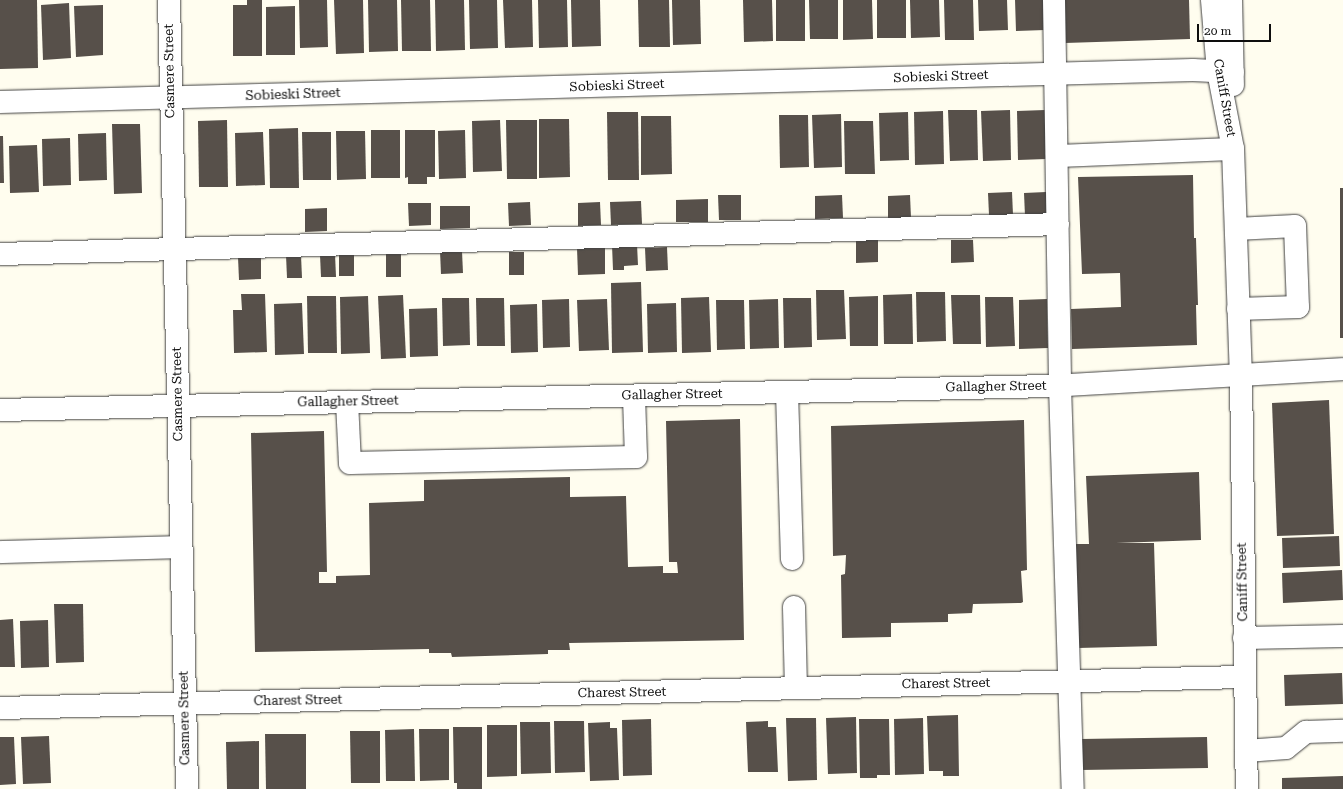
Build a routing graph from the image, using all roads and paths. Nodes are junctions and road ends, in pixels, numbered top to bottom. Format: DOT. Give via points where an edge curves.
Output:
graph roads {
  1 [pos="169,0"];
  2 [pos="1054,0"];
  3 [pos="1212,0"];
  4 [pos="1231,0"];
  5 [pos="1226,71"];
  6 [pos="1056,74"];
  7 [pos="171,98"];
  8 [pos="0,102"];
  9 [pos="1233,149"];
  10 [pos="1057,156"];
  11 [pos="1058,224"];
  12 [pos="1236,229"];
  13 [pos="174,250"];
  14 [pos="0,254"];
  15 [pos="1238,309"];
  16 [pos="1343,369"];
  17 [pos="1241,374"];
  18 [pos="1060,386"];
  19 [pos="787,392"];
  20 [pos="634,396"];
  21 [pos="347,402"];
  22 [pos="178,406"];
  23 [pos="0,410"];
  24 [pos="181,547"];
  25 [pos="0,552"];
  26 [pos="792,560"];
  27 [pos="794,607"];
  28 [pos="1343,636"];
  29 [pos="1244,638"];
  30 [pos="1244,677"];
  31 [pos="1070,681"];
  32 [pos="796,688"];
  33 [pos="185,704"];
  34 [pos="0,708"];
  35 [pos="1343,731"];
  36 [pos="1246,751"];
  37 [pos="187,789"];
  38 [pos="1073,789"];
  39 [pos="1246,789"];
  1 -- 7 [label="street, Casmere Street"];
  2 -- 6 [label="street"];
  3 -- 5 [label="street, Caniff Street"];
  4 -- 5 [label="street, Caniff Street"];
  5 -- 6 [label="street, Sobieski Street"];
  5 -- 9 [label="street, Caniff Street"];
  6 -- 7 [label="street, Sobieski Street"];
  6 -- 10 [label="street"];
  7 -- 8 [label="street, Sobieski Street"];
  7 -- 13 [label="street, Casmere Street"];
  9 -- 10 [label="street"];
  9 -- 12 [label="street, Caniff Street"];
  10 -- 11 [label="street"];
  11 -- 13 [label="street"];
  11 -- 18 [label="street"];
  12 -- 15 [label="street, Caniff Street"];
  12 -- 15 [label="street" via="1294,226 1298,307"];
  12 -- 17 [label="street, Caniff Street"];
  13 -- 14 [label="street"];
  13 -- 22 [label="street, Casmere Street"];
  15 -- 17 [label="street, Caniff Street"];
  16 -- 17 [label="street, Gallagher Street"];
  17 -- 18 [label="street, Gallagher Street"];
  17 -- 29 [label="street, Caniff Street"];
  18 -- 19 [label="street, Gallagher Street"];
  18 -- 31 [label="street"];
  19 -- 20 [label="street, Gallagher Street"];
  19 -- 26 [label="street"];
  20 -- 21 [label="street, Gallagher Street"];
  20 -- 21 [label="street" via="636,456 350,463"];
  21 -- 22 [label="street, Gallagher Street"];
  22 -- 23 [label="street, Gallagher Street"];
  22 -- 24 [label="street, Casmere Street"];
  24 -- 25 [label="street"];
  24 -- 33 [label="street, Casmere Street"];
  27 -- 32 [label="street"];
  28 -- 29 [label="street"];
  29 -- 30 [label="street, Caniff Street"];
  30 -- 31 [label="street, Charest Street"];
  30 -- 36 [label="street, Caniff Street"];
  31 -- 32 [label="street, Charest Street"];
  31 -- 38 [label="street"];
  32 -- 33 [label="street, Charest Street"];
  33 -- 34 [label="street, Charest Street"];
  33 -- 37 [label="street, Casmere Street"];
  35 -- 36 [label="street" via="1306,732 1286,748"];
  36 -- 39 [label="street, Caniff Street"];
}
